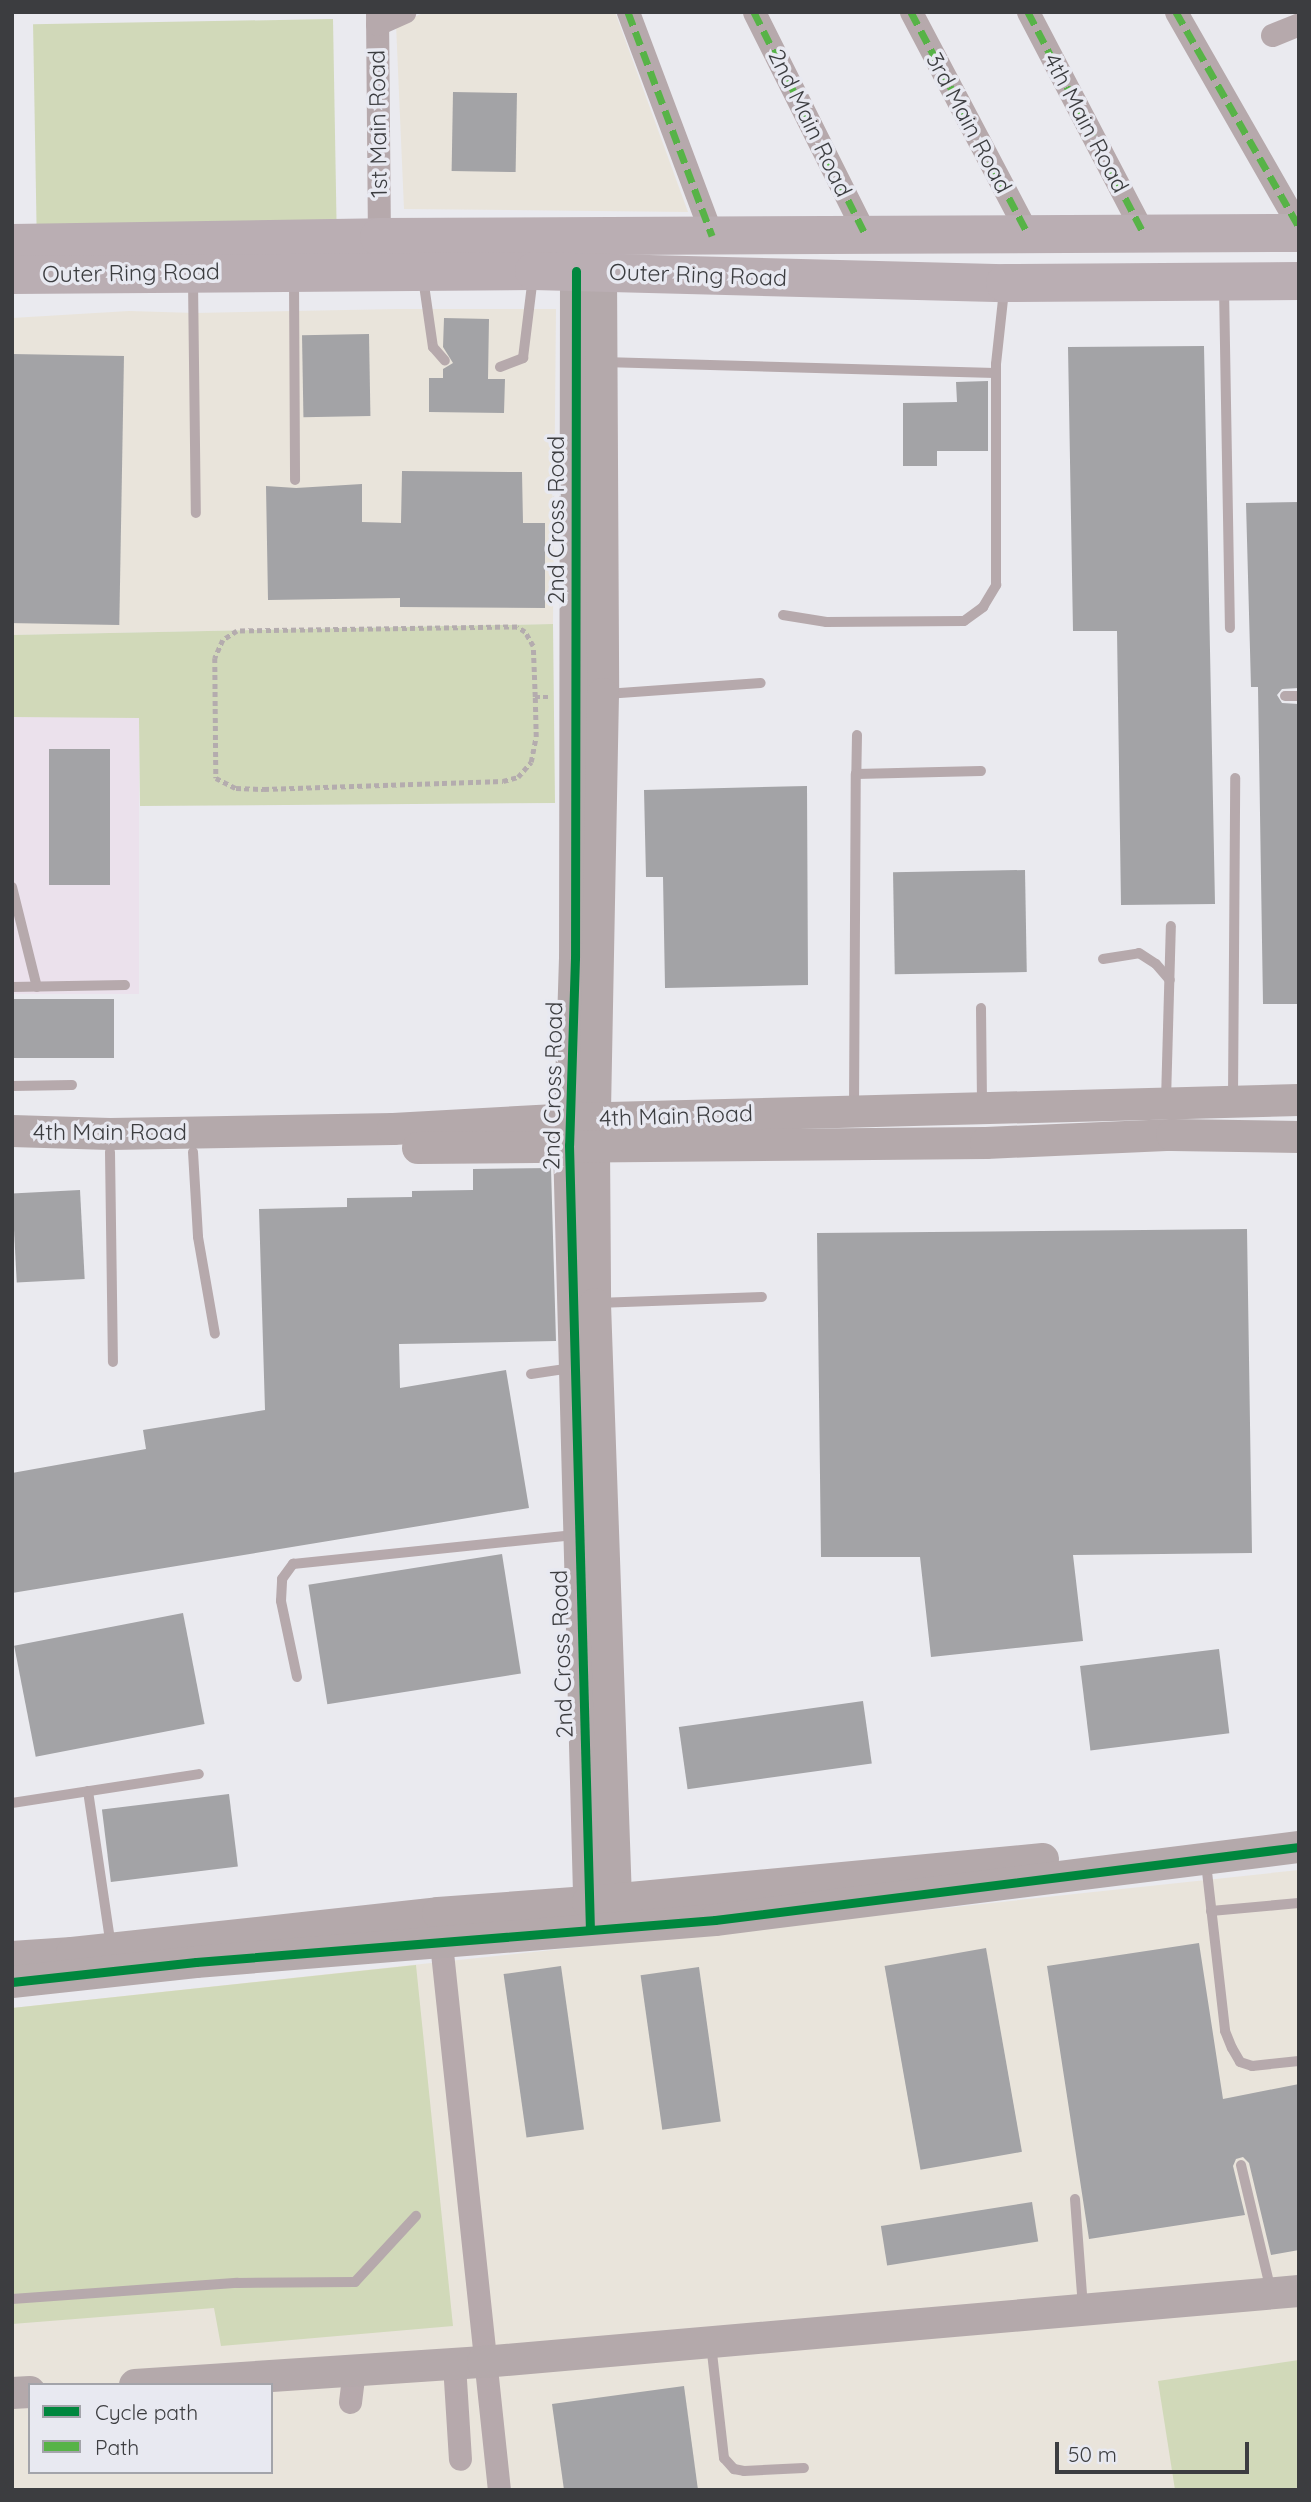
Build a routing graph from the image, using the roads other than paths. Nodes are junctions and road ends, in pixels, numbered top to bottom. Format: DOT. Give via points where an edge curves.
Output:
graph roads {
  1 [pos="404,12"];
  2 [pos="628,12"];
  3 [pos="754,12"];
  4 [pos="911,12"];
  5 [pos="1028,12"];
  6 [pos="1176,12"];
  7 [pos="377,18"];
  8 [pos="1299,24"];
  9 [pos="1272,36"];
  10 [pos="1299,227"];
  11 [pos="1299,233"];
  12 [pos="865,234"];
  13 [pos="1028,234"];
  14 [pos="1144,234"];
  15 [pos="712,236"];
  16 [pos="379,237"];
  17 [pos="12,243"];
  18 [pos="422,270"];
  19 [pos="294,271"];
  20 [pos="534,271"];
  21 [pos="192,272"];
  22 [pos="589,272"];
  23 [pos="12,275"];
  24 [pos="1224,281"];
  25 [pos="1299,281"];
  26 [pos="1005,283"];
  27 [pos="445,361"];
  28 [pos="600,362"];
  29 [pos="500,367"];
  30 [pos="995,373"];
  31 [pos="295,480"];
  32 [pos="196,513"];
  33 [pos="783,615"];
  34 [pos="1230,628"];
  35 [pos="761,683"];
  36 [pos="589,695"];
  37 [pos="1285,696"];
  38 [pos="1299,696"];
  39 [pos="858,735"];
  40 [pos="981,771"];
  41 [pos="856,774"];
  42 [pos="1235,778"];
  43 [pos="12,887"];
  44 [pos="1171,926"];
  45 [pos="1103,959"];
  46 [pos="1170,980"];
  47 [pos="125,985"];
  48 [pos="12,987"];
  49 [pos="37,987"];
  50 [pos="981,1008"];
  51 [pos="72,1085"];
  52 [pos="12,1086"];
  53 [pos="1299,1100"];
  54 [pos="1233,1101"];
  55 [pos="1166,1103"];
  56 [pos="982,1107"];
  57 [pos="854,1110"];
  58 [pos="12,1131"];
  59 [pos="582,1132"];
  60 [pos="1299,1137"];
  61 [pos="12,1152"];
  62 [pos="110,1152"];
  63 [pos="193,1152"];
  64 [pos="762,1297"];
  65 [pos="595,1304"];
  66 [pos="215,1334"];
  67 [pos="113,1362"];
  68 [pos="573,1368"];
  69 [pos="531,1374"];
  70 [pos="578,1535"];
  71 [pos="297,1677"];
  72 [pos="199,1774"];
  73 [pos="88,1791"];
  74 [pos="12,1803"];
  75 [pos="1299,1834"];
  76 [pos="1299,1847"];
  77 [pos="1206,1858"];
  78 [pos="1299,1903"];
  79 [pos="1211,1911"];
  80 [pos="603,1915"];
  81 [pos="441,1943"];
  82 [pos="112,1949"];
  83 [pos="12,1956"];
  84 [pos="12,1982"];
  85 [pos="1299,2062"];
  86 [pos="1241,2165"];
  87 [pos="1075,2199"];
  88 [pos="415,2216"];
  89 [pos="1285,2292"];
  90 [pos="12,2300"];
  91 [pos="1084,2310"];
  92 [pos="710,2342"];
  93 [pos="469,2363"];
  94 [pos="354,2371"];
  95 [pos="166,2383"];
  96 [pos="350,2402"];
  97 [pos="460,2459"];
  98 [pos="804,2468"];
  99 [pos="499,2490"];
  1 -- 7 [label="street"];
  2 -- 15 [label="street"];
  3 -- 12 [label="street, 2nd Main Road"];
  4 -- 13 [label="street, 3rd Main Road"];
  5 -- 14 [label="street, 4th Main Road"];
  6 -- 10 [label="street"];
  7 -- 16 [label="street, 1st Main Road"];
  8 -- 9 [label="street"];
  11 -- 14 [label="highway, Outer Ring Road"];
  12 -- 13 [label="highway, Outer Ring Road"];
  12 -- 15 [label="highway, Outer Ring Road"];
  13 -- 14 [label="highway, Outer Ring Road"];
  15 -- 16 [label="highway, Outer Ring Road"];
  16 -- 17 [label="highway, Outer Ring Road"];
  18 -- 19 [label="highway, Outer Ring Road"];
  18 -- 20 [label="highway, Outer Ring Road"];
  18 -- 27 [label="lane" via="433,347"];
  19 -- 21 [label="highway, Outer Ring Road"];
  19 -- 31 [label="lane"];
  20 -- 22 [label="highway, Outer Ring Road"];
  20 -- 29 [label="lane" via="523,358"];
  21 -- 23 [label="highway, Outer Ring Road"];
  21 -- 32 [label="lane"];
  22 -- 26 [label="highway, Outer Ring Road"];
  22 -- 28 [label="street, 2nd Cross Road"];
  22 -- 36 [label="street, 2nd Cross Road"];
  24 -- 25 [label="highway, Outer Ring Road"];
  24 -- 26 [label="highway, Outer Ring Road"];
  24 -- 34 [label="lane"];
  26 -- 30 [label="lane"];
  28 -- 30 [label="lane"];
  28 -- 36 [label="street, 2nd Cross Road"];
  30 -- 33 [label="lane" via="996,585 983,607 964,621 826,622"];
  35 -- 36 [label="lane"];
  36 -- 59 [label="street, 2nd Cross Road" via="576,958"];
  37 -- 38 [label="lane"];
  39 -- 41 [label="lane"];
  40 -- 41 [label="lane"];
  41 -- 57 [label="lane"];
  42 -- 54 [label="lane"];
  43 -- 49 [label="lane"];
  44 -- 46 [label="lane"];
  45 -- 46 [label="lane" via="1139,953"];
  46 -- 55 [label="lane"];
  47 -- 49 [label="lane"];
  48 -- 49 [label="lane"];
  50 -- 56 [label="lane"];
  51 -- 52 [label="lane"];
  53 -- 54 [label="street, 4th Main Road"];
  54 -- 55 [label="street, 4th Main Road"];
  55 -- 56 [label="street, 4th Main Road"];
  56 -- 57 [label="street, 4th Main Road"];
  57 -- 59 [label="street, 4th Main Road"];
  58 -- 59 [label="street, 4th Main Road"];
  59 -- 60 [label="street, 4th Main Road" via="986,1143"];
  59 -- 63 [label="street"];
  59 -- 65 [label="street"];
  59 -- 68 [label="street, 2nd Cross Road"];
  61 -- 62 [label="street"];
  62 -- 63 [label="street"];
  62 -- 67 [label="lane"];
  63 -- 66 [label="lane" via="198,1237"];
  64 -- 65 [label="lane"];
  65 -- 80 [label="street"];
  68 -- 69 [label="lane"];
  68 -- 70 [label="street, 2nd Cross Road"];
  70 -- 71 [label="lane" via="293,1564 282,1579 281,1601"];
  70 -- 80 [label="street, 2nd Cross Road"];
  72 -- 73 [label="lane"];
  73 -- 74 [label="lane"];
  73 -- 82 [label="lane"];
  75 -- 80 [label="street"];
  76 -- 77 [label="street"];
  77 -- 79 [label="lane"];
  77 -- 80 [label="street" via="715,1920"];
  78 -- 79 [label="lane"];
  79 -- 85 [label="lane" via="1225,2031 1240,2062 1252,2066"];
  80 -- 81 [label="street"];
  80 -- 82 [label="street" via="438,1913"];
  81 -- 84 [label="street"];
  81 -- 93 [label="street"];
  82 -- 83 [label="street"];
  86 -- 89 [label="lane"];
  87 -- 91 [label="lane"];
  88 -- 90 [label="lane" via="355,2282 237,2283"];
  89 -- 91 [label="street"];
  91 -- 92 [label="street"];
  92 -- 93 [label="street"];
  92 -- 98 [label="lane" via="724,2458 734,2469 744,2471"];
  93 -- 94 [label="street"];
  93 -- 97 [label="street"];
  93 -- 99 [label="street"];
  94 -- 95 [label="street"];
  94 -- 96 [label="street"];
}
